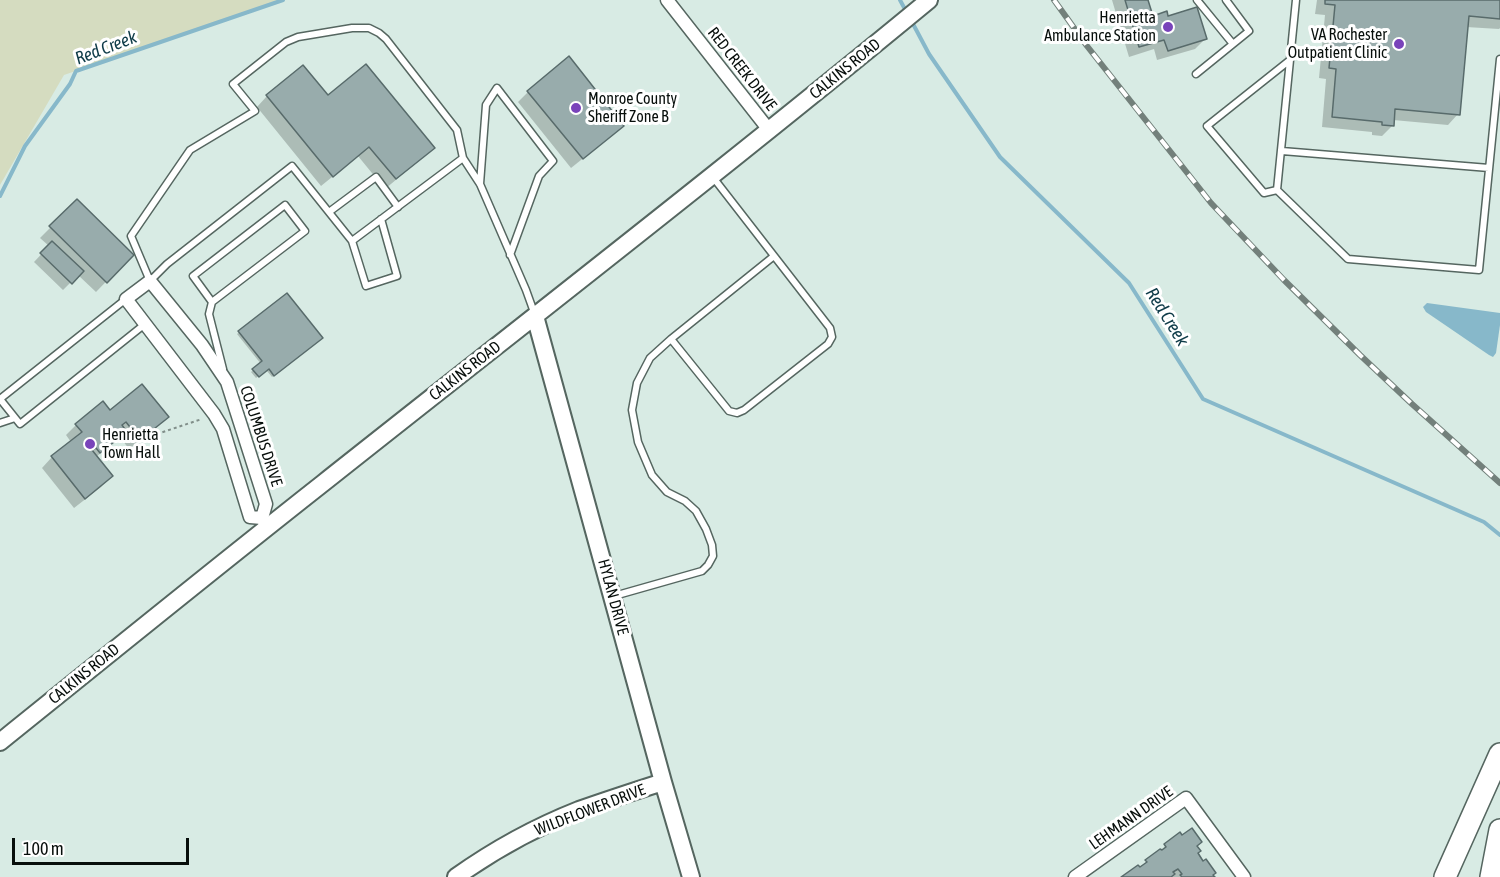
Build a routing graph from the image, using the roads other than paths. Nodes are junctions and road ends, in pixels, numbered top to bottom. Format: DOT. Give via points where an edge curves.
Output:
graph roads {
  1 [pos="667,0"];
  2 [pos="1197,0"];
  3 [pos="1226,0"];
  4 [pos="1296,0"];
  5 [pos="928,1"];
  6 [pos="1233,44"];
  7 [pos="1500,59"];
  8 [pos="1290,60"];
  9 [pos="1197,74"];
  10 [pos="769,130"];
  11 [pos="1282,151"];
  12 [pos="463,158"];
  13 [pos="1489,168"];
  14 [pos="712,176"];
  15 [pos="480,184"];
  16 [pos="1277,190"];
  17 [pos="398,207"];
  18 [pos="329,212"];
  19 [pos="381,219"];
  20 [pos="352,241"];
  21 [pos="510,255"];
  22 [pos="774,256"];
  23 [pos="150,281"];
  24 [pos="126,299"];
  25 [pos="212,302"];
  26 [pos="535,316"];
  27 [pos="145,324"];
  28 [pos="671,339"];
  29 [pos="227,382"];
  30 [pos="0,399"];
  31 [pos="15,418"];
  32 [pos="0,423"];
  33 [pos="264,523"];
  34 [pos="613,597"];
  35 [pos="0,742"];
  36 [pos="1500,754"];
  37 [pos="663,782"];
  38 [pos="1500,830"];
  39 [pos="456,877"];
  40 [pos="691,877"];
  41 [pos="1076,877"];
  42 [pos="1244,877"];
  43 [pos="1445,877"];
  44 [pos="1491,877"];
  1 -- 10 [label="street, RED CREEK DRIVE"];
  2 -- 6 [label="lane"];
  3 -- 6 [label="lane" via="1249,31"];
  4 -- 8 [label="lane"];
  5 -- 10 [label="main road, CALKINS ROAD"];
  6 -- 9 [label="lane"];
  7 -- 13 [label="lane"];
  8 -- 11 [label="lane"];
  8 -- 16 [label="lane" via="1207,126 1264,193"];
  10 -- 14 [label="main road, CALKINS ROAD"];
  11 -- 13 [label="lane"];
  11 -- 16 [label="lane"];
  12 -- 15 [label="lane"];
  12 -- 17 [label="lane"];
  12 -- 23 [label="lane" via="457,130 379,33 369,28 352,28 286,42 233,84 255,111 189,150 131,236"];
  13 -- 16 [label="lane" via="1479,270 1348,259"];
  14 -- 22 [label="lane"];
  14 -- 26 [label="main road, CALKINS ROAD"];
  15 -- 21 [label="lane"];
  15 -- 21 [label="lane" via="486,105 497,88 553,161 539,176"];
  17 -- 18 [label="lane" via="376,177"];
  17 -- 19 [label="lane"];
  18 -- 20 [label="lane"];
  18 -- 23 [label="lane" via="292,166"];
  19 -- 20 [label="lane"];
  19 -- 20 [label="lane" via="397,276 366,286"];
  21 -- 26 [label="lane"];
  22 -- 28 [label="lane"];
  22 -- 28 [label="lane" via="830,328 832,337 828,344 738,413 729,411"];
  23 -- 24 [label="street"];
  23 -- 29 [label="street, COLUMBUS DRIVE"];
  24 -- 27 [label="street, COLUMBUS DRIVE"];
  24 -- 30 [label="lane"];
  25 -- 25 [label="lane" via="305,231 285,205 193,276"];
  25 -- 29 [label="lane" via="209,315"];
  26 -- 33 [label="main road, CALKINS ROAD"];
  26 -- 34 [label="main road, HYLAN DRIVE"];
  27 -- 31 [label="lane" via="20,424"];
  27 -- 33 [label="street, COLUMBUS DRIVE" via="223,429 250,517"];
  28 -- 34 [label="lane" via="650,358 637,383 632,410 638,442 652,475 667,492 696,511 713,556 702,571"];
  29 -- 33 [label="street, COLUMBUS DRIVE" via="266,504"];
  30 -- 31 [label="lane"];
  31 -- 32 [label="lane"];
  33 -- 35 [label="main road, CALKINS ROAD"];
  34 -- 37 [label="main road, HYLAN DRIVE"];
  36 -- 43 [label="highway"];
  37 -- 39 [label="main road, WILDFLOWER DRIVE" via="559,819 514,840"];
  37 -- 40 [label="main road, HYLAN DRIVE"];
  38 -- 44 [label="highway"];
  41 -- 42 [label="street, LEHMANN DRIVE" via="1186,798"];
}
